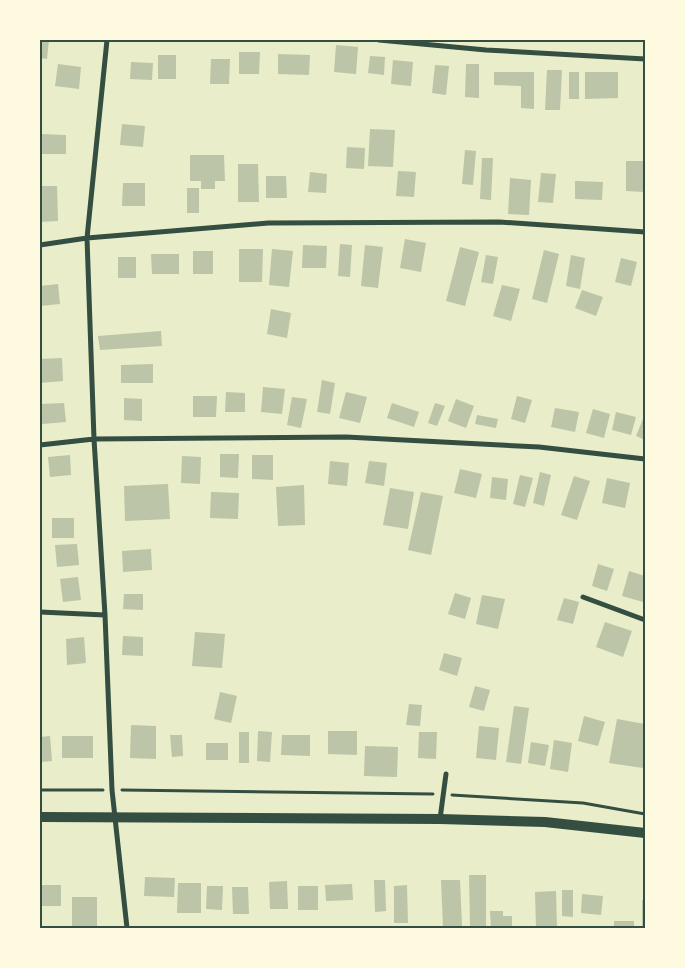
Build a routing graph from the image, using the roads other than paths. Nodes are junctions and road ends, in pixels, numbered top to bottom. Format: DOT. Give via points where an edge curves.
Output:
graph roads {
  1 [pos="107,40"];
  2 [pos="379,40"];
  3 [pos="645,59"];
  4 [pos="645,232"];
  5 [pos="87,238"];
  6 [pos="40,245"];
  7 [pos="94,439"];
  8 [pos="40,445"];
  9 [pos="645,459"];
  10 [pos="583,596"];
  11 [pos="40,612"];
  12 [pos="105,615"];
  13 [pos="645,620"];
  14 [pos="446,774"];
  15 [pos="40,817"];
  16 [pos="115,818"];
  17 [pos="440,820"];
  18 [pos="645,833"];
  19 [pos="127,928"];
  1 -- 5 [label="street"];
  2 -- 3 [label="street"];
  4 -- 5 [label="street" via="499,222 277,223"];
  5 -- 6 [label="street"];
  5 -- 7 [label="street"];
  7 -- 8 [label="street"];
  7 -- 9 [label="street" via="346,437 539,446"];
  7 -- 12 [label="street"];
  10 -- 13 [label="street"];
  11 -- 12 [label="street"];
  12 -- 16 [label="street"];
  14 -- 17 [label="street"];
  15 -- 16 [label="main road"];
  16 -- 17 [label="main road"];
  16 -- 19 [label="street"];
  17 -- 18 [label="main road" via="545,822"];
}
